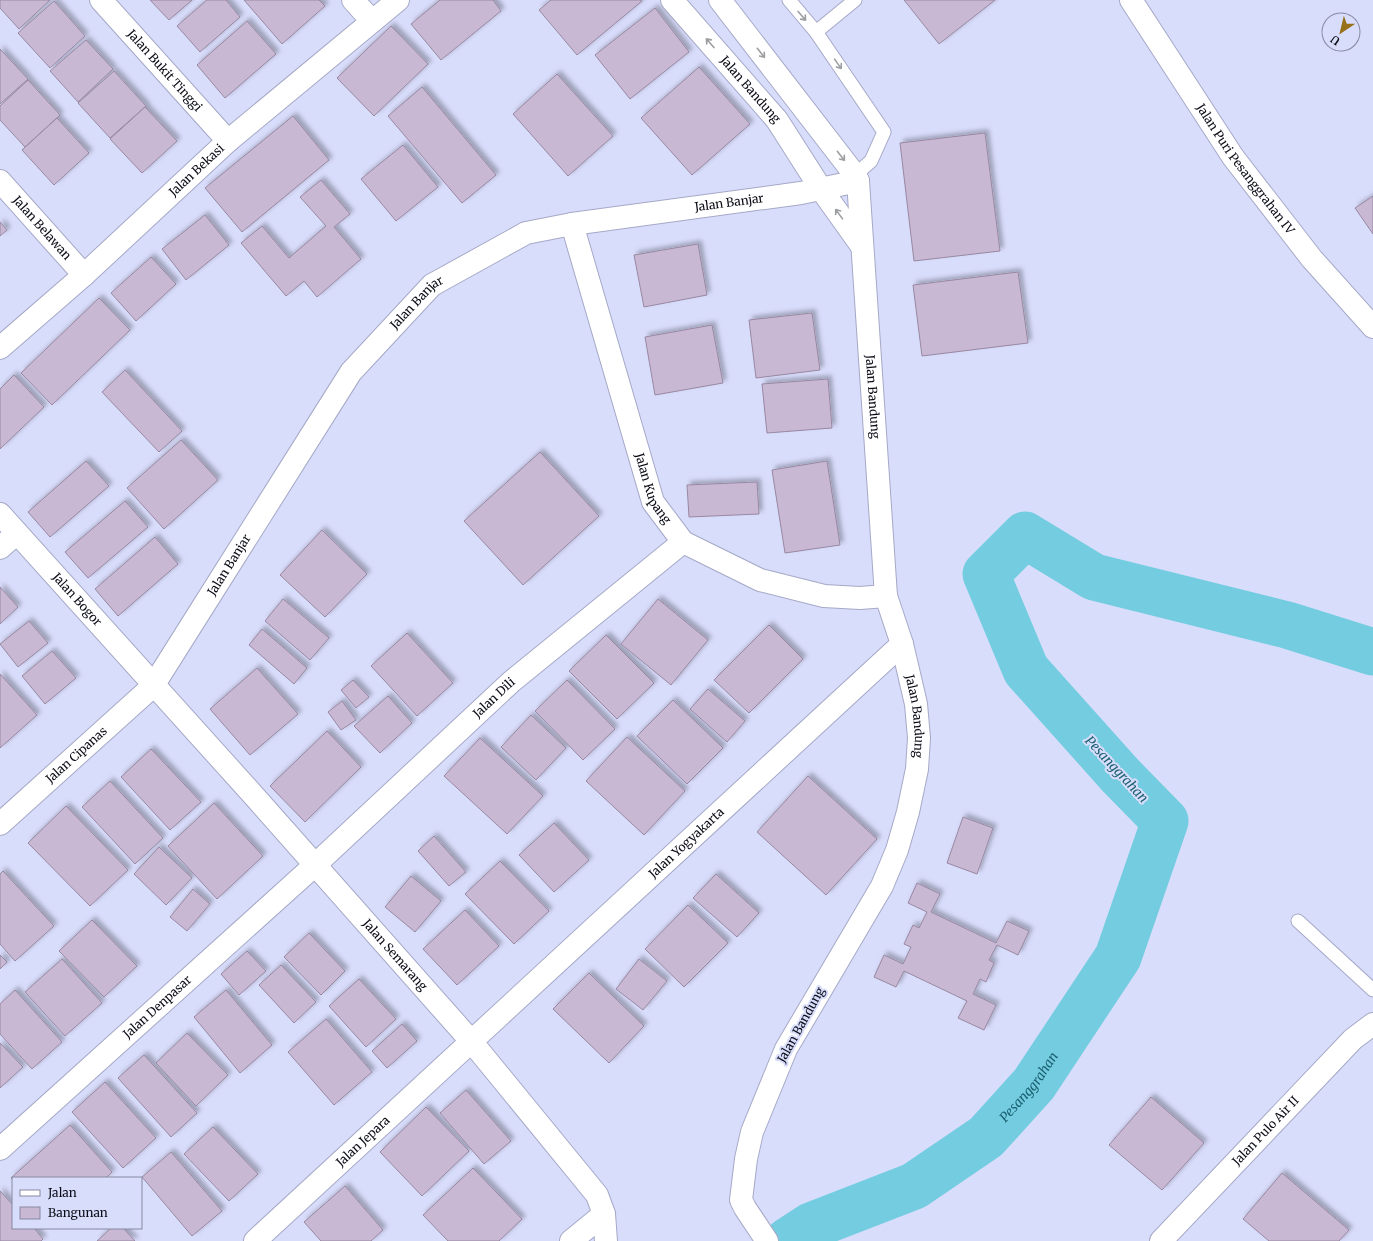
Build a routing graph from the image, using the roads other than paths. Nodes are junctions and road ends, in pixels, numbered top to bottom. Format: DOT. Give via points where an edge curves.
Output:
graph roads {
  1 [pos="101,0"];
  2 [pos="353,0"];
  3 [pos="398,0"];
  4 [pos="672,0"];
  5 [pos="720,0"];
  6 [pos="789,0"];
  7 [pos="854,0"];
  8 [pos="1131,0"];
  9 [pos="372,21"];
  10 [pos="816,32"];
  11 [pos="228,141"];
  12 [pos="856,178"];
  13 [pos="0,181"];
  14 [pos="821,189"];
  15 [pos="572,224"];
  16 [pos="861,245"];
  17 [pos="84,275"];
  18 [pos="1373,327"];
  19 [pos="0,348"];
  20 [pos="0,514"];
  21 [pos="17,533"];
  22 [pos="683,542"];
  23 [pos="0,548"];
  24 [pos="886,596"];
  25 [pos="902,644"];
  26 [pos="153,686"];
  27 [pos="0,824"];
  28 [pos="315,865"];
  29 [pos="1298,920"];
  30 [pos="1373,990"];
  31 [pos="1373,1024"];
  32 [pos="471,1041"];
  33 [pos="0,1149"];
  34 [pos="604,1214"];
  35 [pos="255,1241"];
  36 [pos="571,1241"];
  37 [pos="606,1241"];
  38 [pos="767,1241"];
  39 [pos="1161,1241"];
  1 -- 11 [label="street, Jalan Bukit Tinggi"];
  2 -- 9 [label="street"];
  3 -- 9 [label="street, Jalan Bekasi"];
  14 -- 4 [label="street, Jalan Bandung, one-way" via="777,120"];
  5 -- 12 [label="street, one-way"];
  6 -- 10 [label="lane, one-way"];
  7 -- 10 [label="lane"];
  8 -- 18 [label="street, Jalan Puri Pesanggrahan IV" via="1233,157 1312,259"];
  9 -- 11 [label="street, Jalan Bekasi"];
  10 -- 12 [label="lane, one-way" via="884,132 871,160"];
  11 -- 17 [label="street, Jalan Bekasi"];
  12 -- 14 [label="street, Jalan Banjar"];
  12 -- 16 [label="street, Jalan Bandung"];
  13 -- 17 [label="street, Jalan Belawan"];
  14 -- 15 [label="street, Jalan Banjar"];
  16 -- 14 [label="street, Jalan Bandung, one-way"];
  15 -- 22 [label="street, Jalan Kupang" via="653,502"];
  15 -- 26 [label="street, Jalan Banjar" via="526,233 432,285 351,372"];
  16 -- 24 [label="street, Jalan Bandung"];
  17 -- 19 [label="street, Jalan Bekasi"];
  20 -- 21 [label="street, Jalan Bogor"];
  21 -- 23 [label="street"];
  21 -- 26 [label="street, Jalan Bogor"];
  22 -- 24 [label="street, Jalan Kupang" via="760,580 824,596"];
  22 -- 28 [label="street, Jalan Dili" via="511,682"];
  24 -- 25 [label="street, Jalan Bandung"];
  25 -- 32 [label="street, Jalan Yogyakarta"];
  25 -- 38 [label="street, Jalan Bandung" via="916,704 919,738 908,812 897,850 882,886 786,1049 752,1132 741,1200"];
  26 -- 27 [label="street, Jalan Cipanas"];
  26 -- 28 [label="street, Jalan Semarang"];
  28 -- 32 [label="street, Jalan Semarang"];
  28 -- 33 [label="street, Jalan Denpasar"];
  29 -- 30 [label="lane"];
  31 -- 39 [label="street, Jalan Pulo Air II" via="1353,1039"];
  32 -- 34 [label="street, Jalan Semarang" via="579,1171 596,1195"];
  32 -- 35 [label="street, Jalan Jepara"];
  34 -- 36 [label="street"];
  34 -- 37 [label="street, Jalan Semarang"];
}
